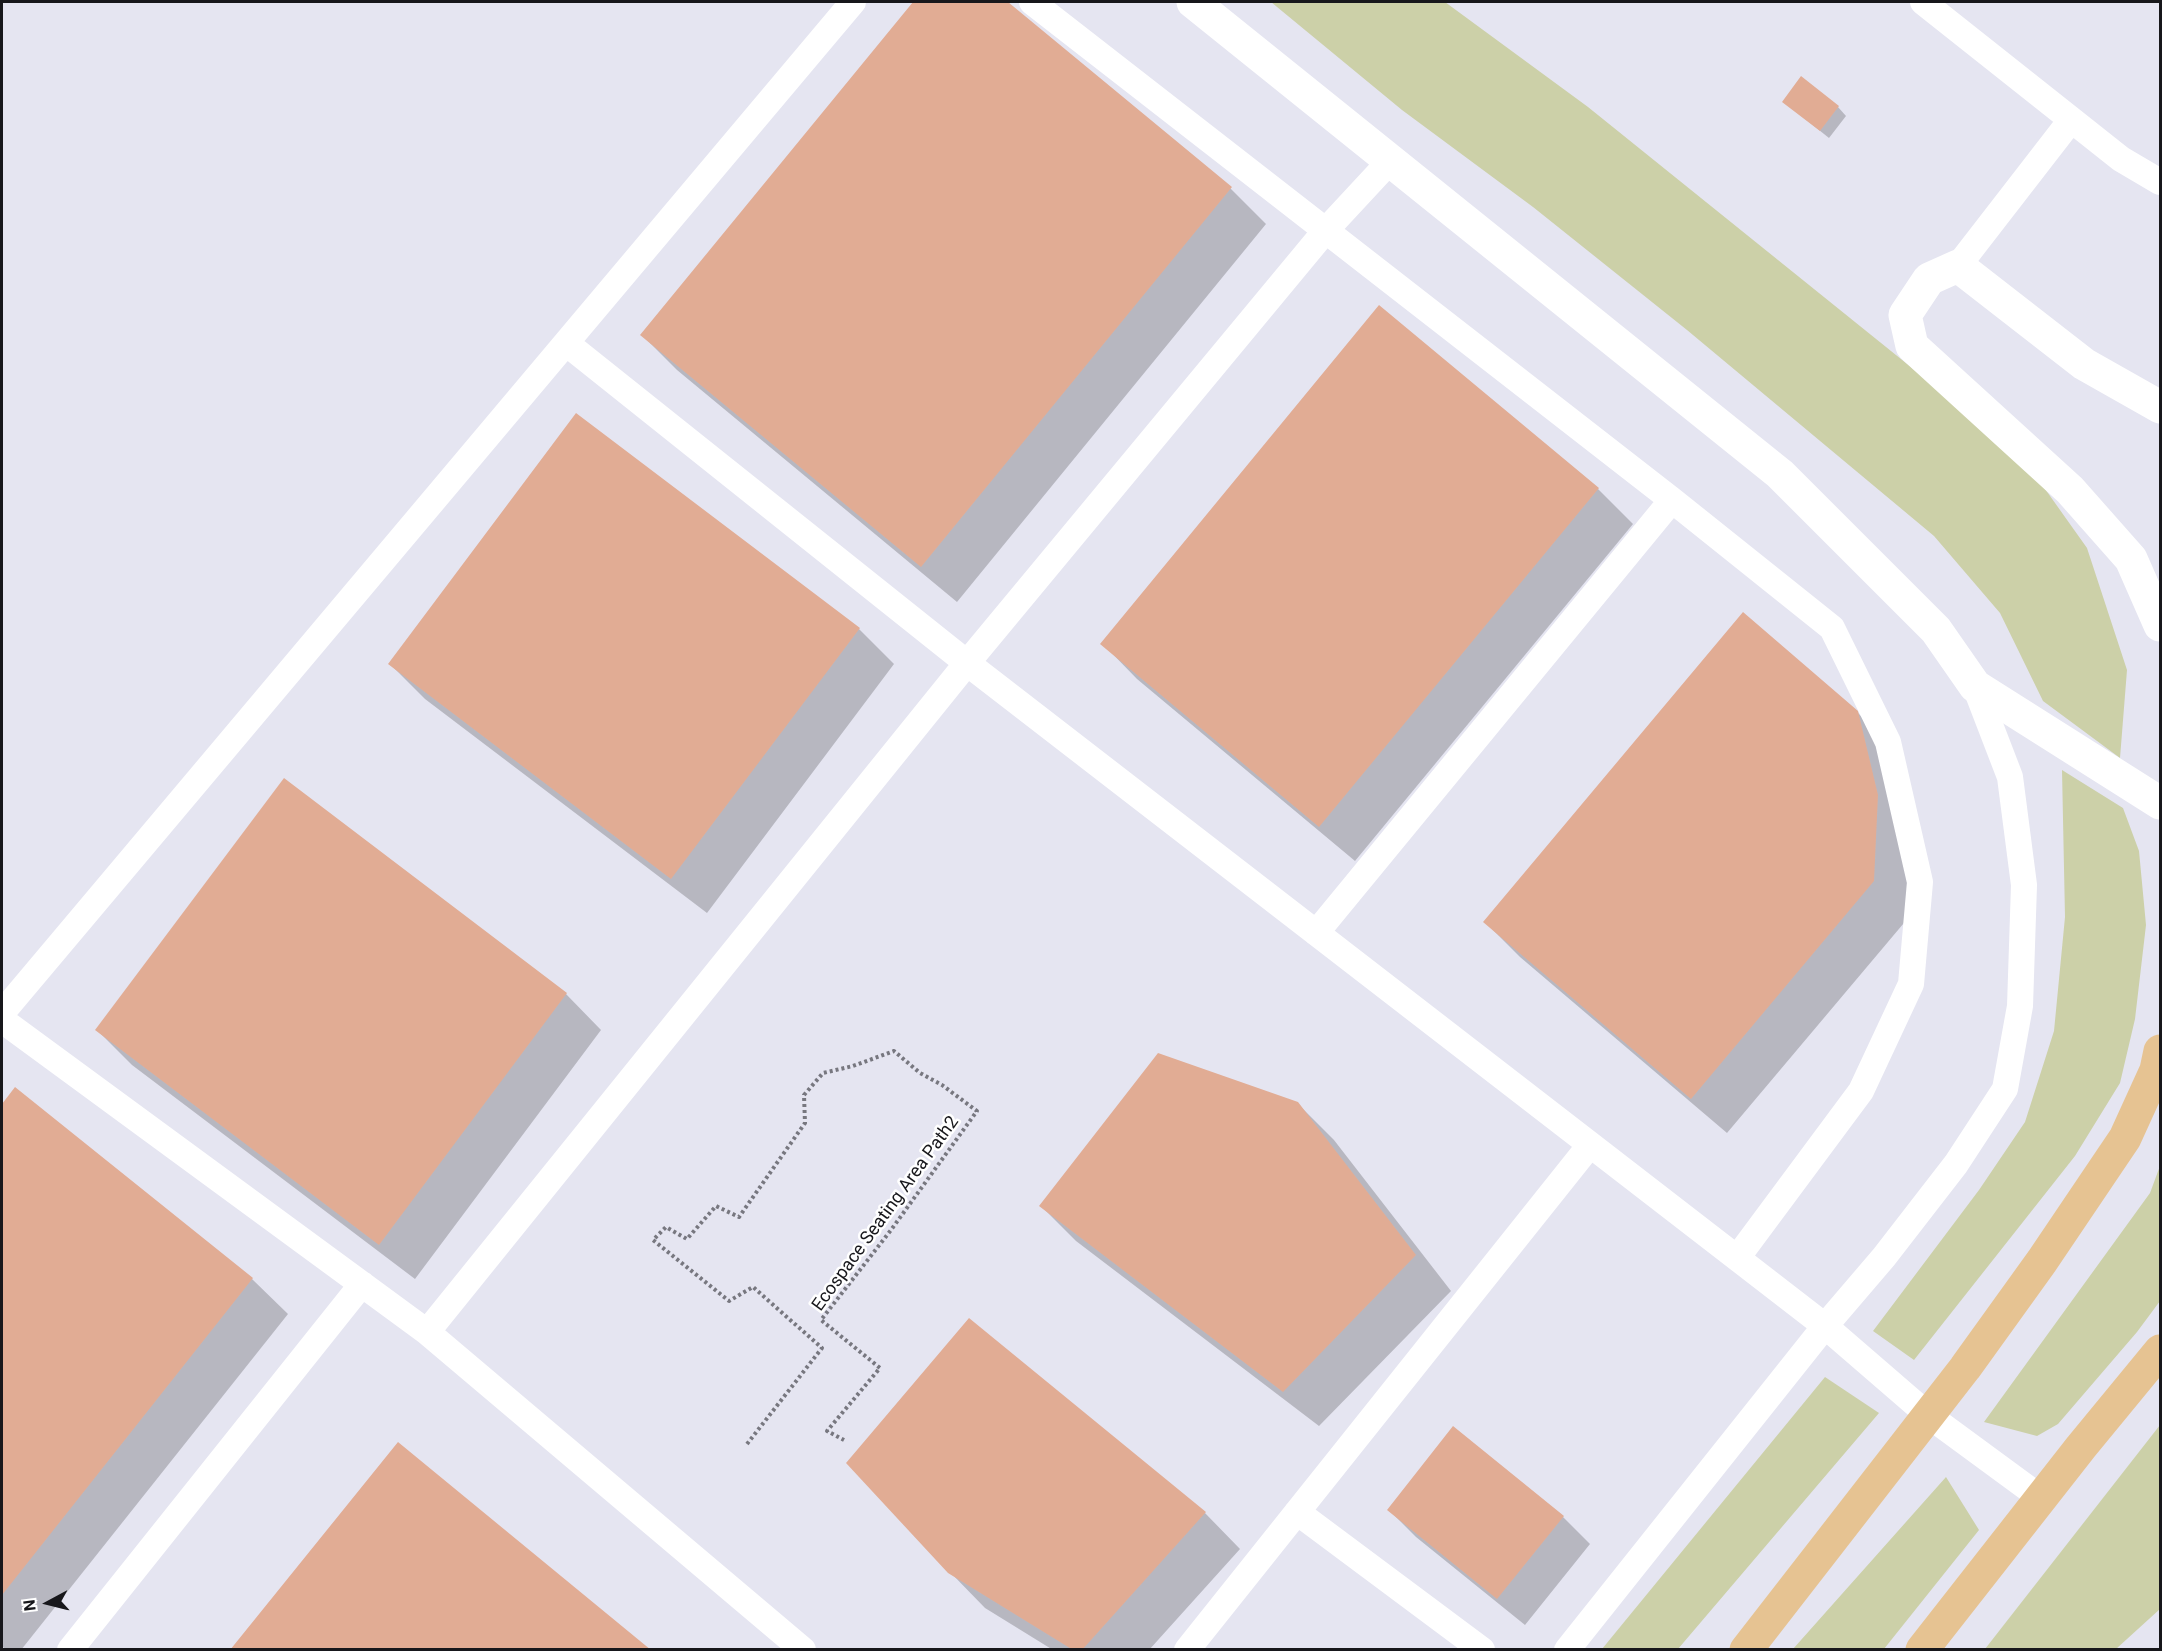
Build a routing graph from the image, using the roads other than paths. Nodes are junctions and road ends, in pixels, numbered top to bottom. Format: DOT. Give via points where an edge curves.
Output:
graph roads {
  1 [pos="853,2"];
  2 [pos="1032,2"];
  3 [pos="1192,2"];
  4 [pos="1923,2"];
  5 [pos="2071,120"];
  6 [pos="1391,160"];
  7 [pos="2160,182"];
  8 [pos="1326,230"];
  9 [pos="1958,266"];
  10 [pos="566,343"];
  11 [pos="2160,407"];
  12 [pos="1672,500"];
  13 [pos="2160,625"];
  14 [pos="967,663"];
  15 [pos="1975,686"];
  16 [pos="2160,803"];
  17 [pos="1316,933"];
  18 [pos="2,1013"];
  19 [pos="2,1020"];
  20 [pos="2160,1051"];
  21 [pos="1590,1144"];
  22 [pos="1737,1258"];
  23 [pos="362,1284"];
  24 [pos="1825,1326"];
  25 [pos="427,1332"];
  26 [pos="2160,1351"];
  27 [pos="1928,1415"];
  28 [pos="2041,1498"];
  29 [pos="1297,1512"];
  30 [pos="70,1650"];
  31 [pos="803,1650"];
  32 [pos="1187,1650"];
  33 [pos="1482,1650"];
  34 [pos="1568,1650"];
  35 [pos="1746,1650"];
  36 [pos="1922,1650"];
  1 -- 10 [label="lane"];
  2 -- 8 [label="lane"];
  3 -- 6 [label="street"];
  4 -- 5 [label="lane"];
  5 -- 7 [label="lane" via="2121,159"];
  5 -- 9 [label="lane"];
  6 -- 8 [label="lane"];
  6 -- 15 [label="street" via="1780,474 1936,630"];
  8 -- 12 [label="lane"];
  8 -- 14 [label="lane"];
  9 -- 11 [label="street" via="2084,364"];
  9 -- 13 [label="street" via="1929,279 1905,315 1912,346 2078,498 2131,559"];
  10 -- 14 [label="lane"];
  10 -- 18 [label="lane"];
  12 -- 17 [label="lane"];
  12 -- 22 [label="lane" via="1832,628 1888,742 1920,882 1911,984 1861,1091"];
  14 -- 17 [label="lane"];
  14 -- 25 [label="lane"];
  15 -- 16 [label="street"];
  15 -- 24 [label="lane" via="2010,777 2024,885 2020,1006 2006,1089 1956,1164"];
  17 -- 21 [label="lane"];
  19 -- 23 [label="lane"];
  20 -- 27 [label="main road" via="2156,1070 2125,1138 2042,1261"];
  21 -- 22 [label="lane"];
  21 -- 29 [label="lane"];
  22 -- 24 [label="lane"];
  23 -- 25 [label="lane"];
  23 -- 30 [label="lane"];
  24 -- 27 [label="lane"];
  24 -- 34 [label="lane"];
  25 -- 31 [label="lane"];
  26 -- 28 [label="main road"];
  27 -- 28 [label="lane"];
  27 -- 35 [label="main road"];
  28 -- 36 [label="main road"];
  29 -- 32 [label="lane"];
  29 -- 33 [label="lane"];
}
